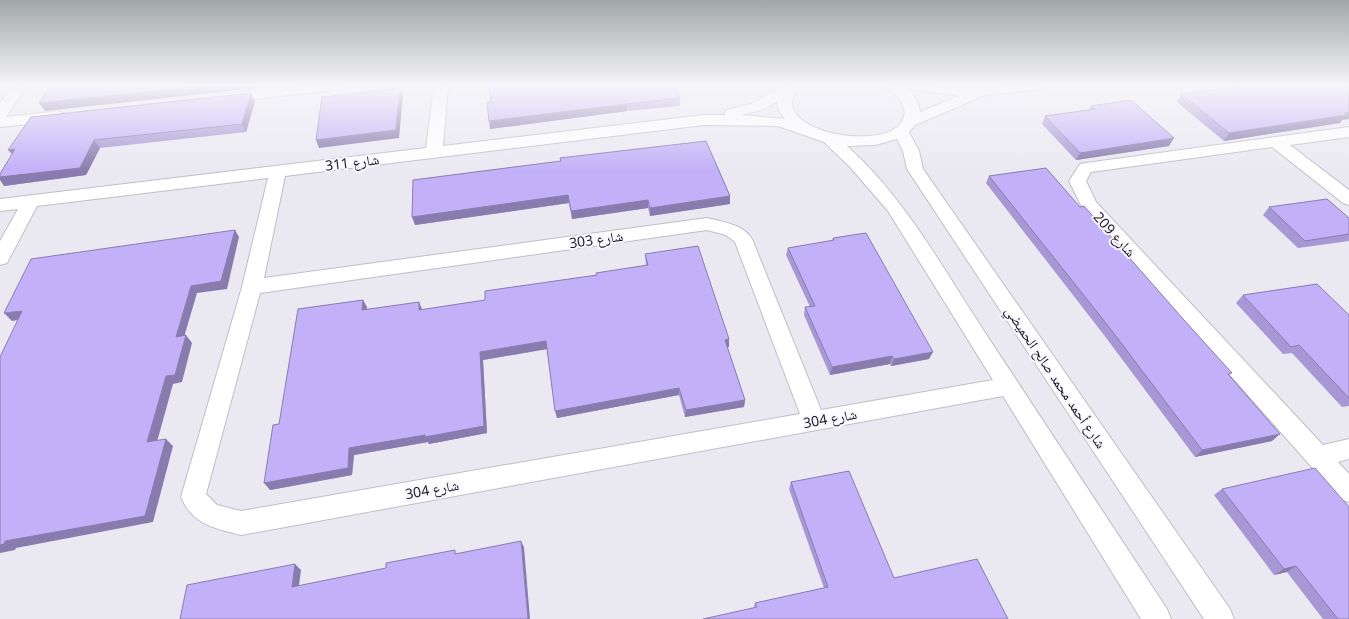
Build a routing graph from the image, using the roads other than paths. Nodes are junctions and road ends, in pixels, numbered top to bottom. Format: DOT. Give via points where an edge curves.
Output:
graph roads {
  1 [pos="69,114"];
  2 [pos="438,114"];
  3 [pos="728,114"];
  4 [pos="790,114"];
  5 [pos="911,114"];
  6 [pos="929,114"];
  7 [pos="704,120"];
  8 [pos="0,122"];
  9 [pos="906,126"];
  10 [pos="809,131"];
  11 [pos="1349,132"];
  12 [pos="830,139"];
  13 [pos="1277,143"];
  14 [pos="434,152"];
  15 [pos="278,171"];
  16 [pos="1349,199"];
  17 [pos="31,202"];
  18 [pos="0,205"];
  19 [pos="0,258"];
  20 [pos="252,287"];
  21 [pos="1010,386"];
  22 [pos="814,421"];
  23 [pos="1349,449"];
  24 [pos="1318,457"];
  25 [pos="1349,491"];
  26 [pos="1157,619"];
  27 [pos="1220,619"];
  1 -- 8 [label="street"];
  2 -- 14 [label="street"];
  3 -- 7 [label="street, شارع 311"];
  4 -- 10 [label="street"];
  5 -- 9 [label="street, شارع أحمد محمد صالح الحميضي"];
  6 -- 9 [label="street"];
  7 -- 10 [label="street, شارع 311" via="780,122"];
  7 -- 14 [label="street, شارع 311"];
  9 -- 12 [label="street" via="877,141"];
  9 -- 27 [label="street, شارع أحمد محمد صالح الحميضي" via="914,169"];
  10 -- 12 [label="street, شارع 311"];
  11 -- 13 [label="street, شارع 209"];
  12 -- 21 [label="street" via="894,207"];
  13 -- 16 [label="street"];
  13 -- 24 [label="street, شارع 209" via="1086,168 1077,181 1089,205"];
  14 -- 15 [label="street, شارع 311"];
  15 -- 17 [label="street, شارع 311"];
  15 -- 20 [label="street, شارع 304"];
  17 -- 18 [label="street, شارع 311"];
  17 -- 19 [label="street"];
  20 -- 22 [label="street, شارع 303" via="707,224 732,231 743,239"];
  20 -- 22 [label="street, شارع 304" via="192,496 210,515 241,523"];
  21 -- 22 [label="street, شارع 304"];
  21 -- 26 [label="street"];
  23 -- 24 [label="street"];
  24 -- 25 [label="street, شارع 209"];
}
